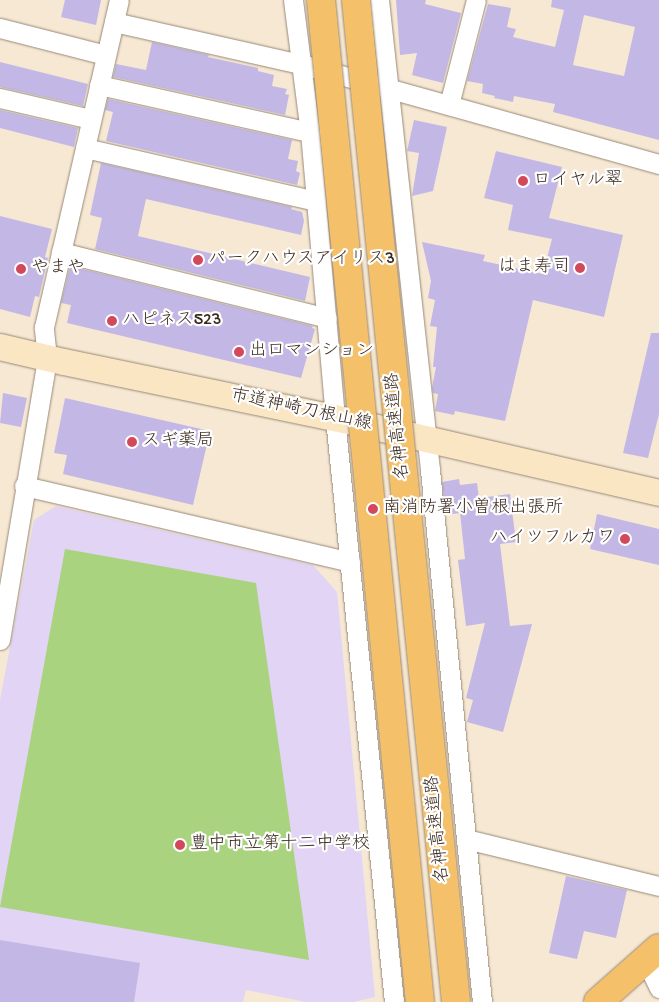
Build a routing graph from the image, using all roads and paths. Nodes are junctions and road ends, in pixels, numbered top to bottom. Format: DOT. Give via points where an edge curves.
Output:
graph roads {
  1 [pos="119,0"];
  2 [pos="293,0"];
  3 [pos="321,0"];
  4 [pos="356,0"];
  5 [pos="379,0"];
  6 [pos="476,0"];
  7 [pos="114,22"];
  8 [pos="0,28"];
  9 [pos="106,55"];
  10 [pos="301,64"];
  11 [pos="99,85"];
  12 [pos="388,88"];
  13 [pos="0,98"];
  14 [pos="449,105"];
  15 [pos="91,119"];
  16 [pos="310,132"];
  17 [pos="84,148"];
  18 [pos="659,164"];
  19 [pos="316,202"];
  20 [pos="61,252"];
  21 [pos="327,318"];
  22 [pos="0,347"];
  23 [pos="47,358"];
  24 [pos="335,418"];
  25 [pos="427,440"];
  26 [pos="24,486"];
  27 [pos="659,493"];
  28 [pos="350,562"];
  29 [pos="0,640"];
  30 [pos="466,839"];
  31 [pos="659,886"];
  32 [pos="653,955"];
  33 [pos="659,988"];
  34 [pos="394,1002"];
  35 [pos="420,1002"];
  36 [pos="456,1002"];
  37 [pos="482,1002"];
  38 [pos="598,1002"];
  1 -- 7 [label="street"];
  2 -- 10 [label="street"];
  3 -- 35 [label="highway, 名神高速道路, bridge"];
  4 -- 36 [label="highway, 名神高速道路, bridge"];
  5 -- 12 [label="street"];
  6 -- 14 [label="street"];
  7 -- 9 [label="street"];
  7 -- 10 [label="street"];
  8 -- 9 [label="street"];
  9 -- 11 [label="street"];
  10 -- 12 [label="street"];
  10 -- 16 [label="street"];
  11 -- 15 [label="street"];
  11 -- 16 [label="street"];
  12 -- 14 [label="street"];
  12 -- 25 [label="street"];
  13 -- 15 [label="street"];
  14 -- 18 [label="street"];
  15 -- 17 [label="street"];
  16 -- 19 [label="street"];
  17 -- 19 [label="street"];
  17 -- 20 [label="street"];
  19 -- 21 [label="street"];
  20 -- 21 [label="street"];
  20 -- 23 [label="street" via="44,327"];
  21 -- 24 [label="street"];
  22 -- 23 [label="street, 市道神崎刀根山線"];
  23 -- 24 [label="street, 市道神崎刀根山線"];
  23 -- 26 [label="street"];
  24 -- 25 [label="street, 市道神崎刀根山線"];
  24 -- 28 [label="street"];
  25 -- 27 [label="street, 市道神崎刀根山線"];
  25 -- 30 [label="street"];
  26 -- 28 [label="street"];
  26 -- 29 [label="street"];
  28 -- 34 [label="street"];
  30 -- 31 [label="street"];
  30 -- 37 [label="street"];
  32 -- 33 [label="street"];
  32 -- 38 [label="highway"];
}
